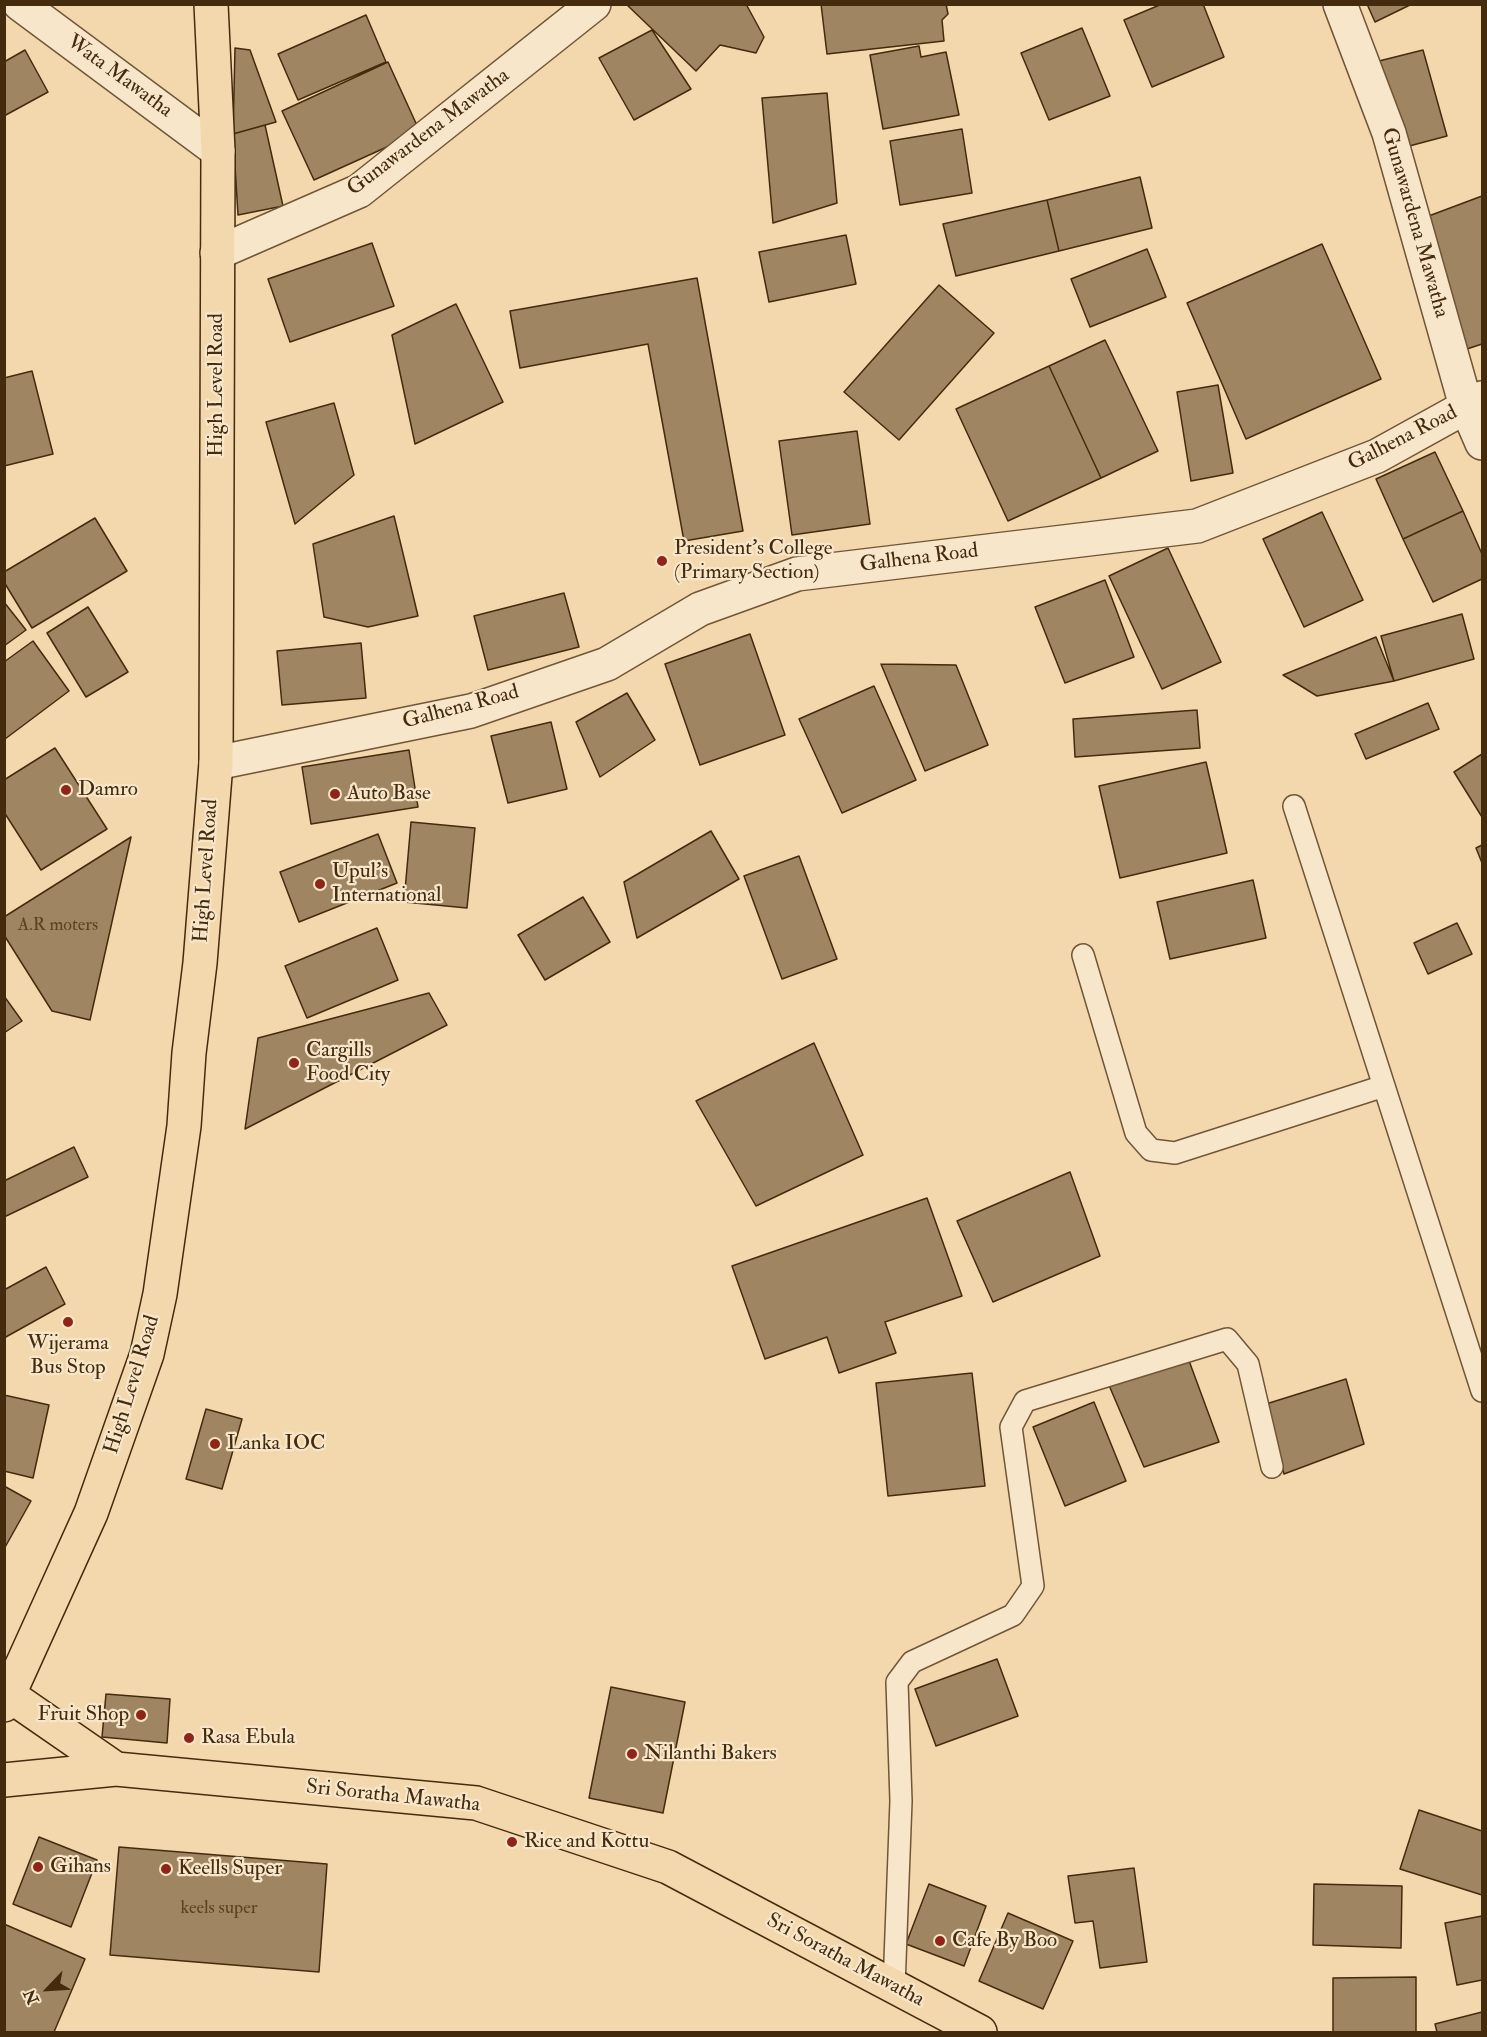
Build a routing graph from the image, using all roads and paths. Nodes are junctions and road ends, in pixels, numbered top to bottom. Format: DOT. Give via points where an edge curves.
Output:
graph roads {
  1 [pos="20,4"];
  2 [pos="211,4"];
  3 [pos="594,4"];
  4 [pos="1340,4"];
  5 [pos="218,150"];
  6 [pos="217,253"];
  7 [pos="1474,402"];
  8 [pos="1482,443"];
  9 [pos="216,763"];
  10 [pos="1294,806"];
  11 [pos="1083,955"];
  12 [pos="1384,1086"];
  13 [pos="1482,1391"];
  14 [pos="1272,1467"];
  15 [pos="6,1696"];
  16 [pos="116,1769"];
  17 [pos="4,1780"];
  18 [pos="894,1987"];
  19 [pos="980,2032"];
  1 -- 5 [label="street, Wata Mawatha"];
  2 -- 5 [label="main road, High Level Road"];
  3 -- 6 [label="street, Gunawardena Mawatha" via="359,191"];
  4 -- 7 [label="street, Gunawardena Mawatha" via="1389,133"];
  5 -- 6 [label="main road, High Level Road"];
  6 -- 9 [label="main road, High Level Road"];
  7 -- 8 [label="street, Gunawardena Mawatha"];
  7 -- 9 [label="street, Galhena Road" via="1377,456 1197,525 797,574 700,609 607,664 471,711"];
  9 -- 15 [label="main road, High Level Road" via="184,1126 149,1344 91,1513"];
  10 -- 12 [label="lane"];
  11 -- 12 [label="lane" via="1136,1133 1151,1150 1175,1153"];
  12 -- 13 [label="lane"];
  14 -- 18 [label="lane" via="1248,1364 1227,1339 1024,1401 1011,1427 1033,1586 1013,1615 912,1662 897,1682 901,1801"];
  15 -- 16 [label="main road, Sri Soratha Mawatha"];
  16 -- 17 [label="main road, Sri Soratha Mawatha"];
  16 -- 18 [label="main road, Sri Soratha Mawatha" via="476,1803 668,1867"];
  18 -- 19 [label="main road, Sri Soratha Mawatha"];
}
